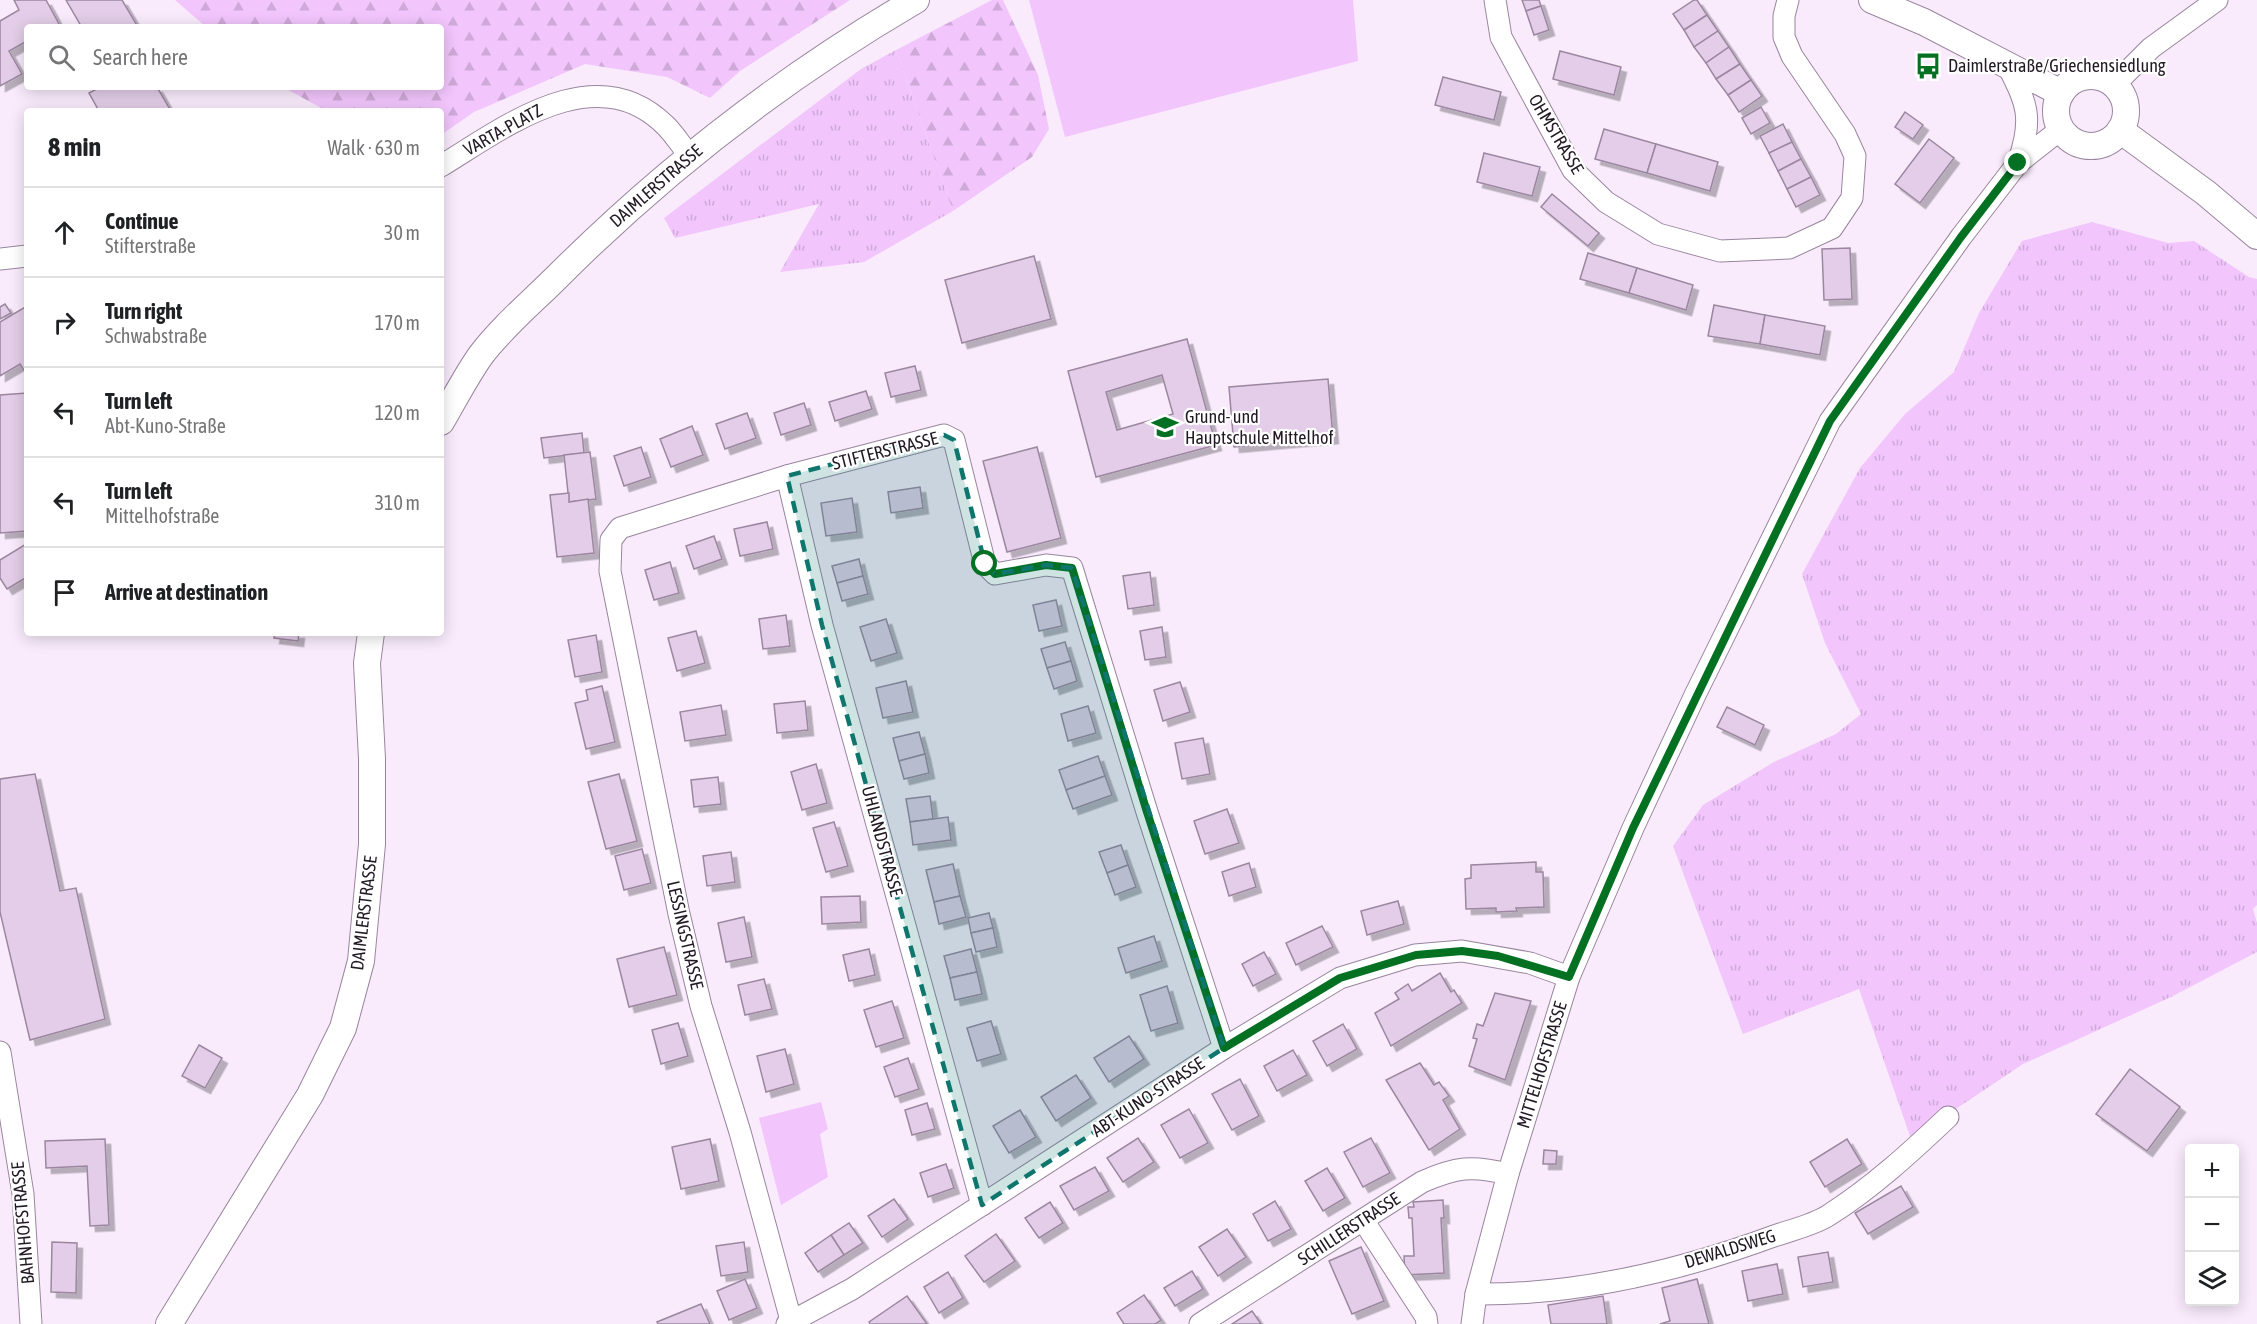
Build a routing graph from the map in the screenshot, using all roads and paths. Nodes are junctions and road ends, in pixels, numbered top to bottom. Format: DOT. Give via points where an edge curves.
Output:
graph roads {
  1 [pos="916,0"];
  2 [pos="1495,0"];
  3 [pos="1788,0"];
  4 [pos="1872,0"];
  5 [pos="2217,0"];
  6 [pos="2006,62"];
  7 [pos="2114,85"];
  8 [pos="2061,93"];
  9 [pos="2061,129"];
  10 [pos="2121,130"];
  11 [pos="689,155"];
  12 [pos="2018,163"];
  13 [pos="444,164"];
  14 [pos="2257,236"];
  15 [pos="24,256"];
  16 [pos="0,259"];
  17 [pos="444,417"];
  18 [pos="787,476"];
  19 [pos="611,540"];
  20 [pos="371,636"];
  21 [pos="1569,977"];
  22 [pos="1224,1048"];
  23 [pos="0,1052"];
  24 [pos="1948,1117"];
  25 [pos="1508,1174"];
  26 [pos="982,1205"];
  27 [pos="1363,1220"];
  28 [pos="1476,1294"];
  29 [pos="32,1324"];
  30 [pos="168,1324"];
  31 [pos="790,1324"];
  32 [pos="1200,1324"];
  33 [pos="1427,1324"];
  34 [pos="1472,1324"];
  1 -- 11 [label="main road, DAIMLERSTRASSE" via="814,62"];
  2 -- 3 [label="street, OHMSTRASSE" via="1501,38 1573,170 1606,202 1658,234 1720,251 1789,248 1832,228 1852,198 1855,156 1845,134 1792,56 1784,37"];
  4 -- 6 [label="main road"];
  5 -- 7 [label="street" via="2151,48"];
  6 -- 8 [label="main road"];
  6 -- 12 [label="street, MITTELHOFSTRASSE" via="2026,102 2029,117 2028,135"];
  7 -- 8 [label="main road" via="2097,76 2086,76"];
  7 -- 10 [label="main road" via="2126,108"];
  8 -- 9 [label="main road" via="2056,107"];
  9 -- 10 [label="main road" via="2068,138 2090,146 2112,139"];
  9 -- 12 [label="street, MITTELHOFSTRASSE"];
  10 -- 14 [label="main road"];
  11 -- 13 [label="street, VARTA-PLATZ" via="665,125 645,111 616,98 596,96 554,103 516,120"];
  11 -- 17 [label="main road, DAIMLERSTRASSE" via="586,247 506,328 481,355"];
  12 -- 21 [label="street, MITTELHOFSTRASSE" via="1830,421 1647,796"];
  15 -- 16 [label="street"];
  18 -- 19 [label="street, STIFTERSTRASSE" via="620,528"];
  18 -- 22 [label="street, STIFTERSTRASSE" via="944,435 954,440 985,564 995,574 1046,565 1072,568"];
  18 -- 26 [label="street, UHLANDSTRASSE" via="822,625"];
  19 -- 31 [label="street, LESSINGSTRASSE" via="610,571 679,914"];
  20 -- 30 [label="main road, DAIMLERSTRASSE" via="367,663 372,844 361,962 343,1028 310,1095"];
  21 -- 22 [label="street, ABT-KUNO-STRASSE" via="1498,956 1462,951 1416,955 1340,978"];
  21 -- 25 [label="street, MITTELHOFSTRASSE"];
  22 -- 26 [label="street, ABT-KUNO-STRASSE"];
  23 -- 29 [label="street, BAHNHOFSTRASSE" via="23,1194"];
  24 -- 28 [label="street, DEWALDSWEG" via="1903,1161 1827,1217 1725,1254 1608,1283 1529,1295"];
  25 -- 27 [label="street, SCHILLERSTRASSE" via="1472,1167 1448,1171 1422,1182"];
  25 -- 28 [label="street, MITTELHOFSTRASSE"];
  26 -- 31 [label="street, ABT-KUNO-STRASSE"];
  27 -- 32 [label="street, SCHILLERSTRASSE"];
  27 -- 33 [label="street"];
  28 -- 34 [label="street, MITTELHOFSTRASSE"];
}
